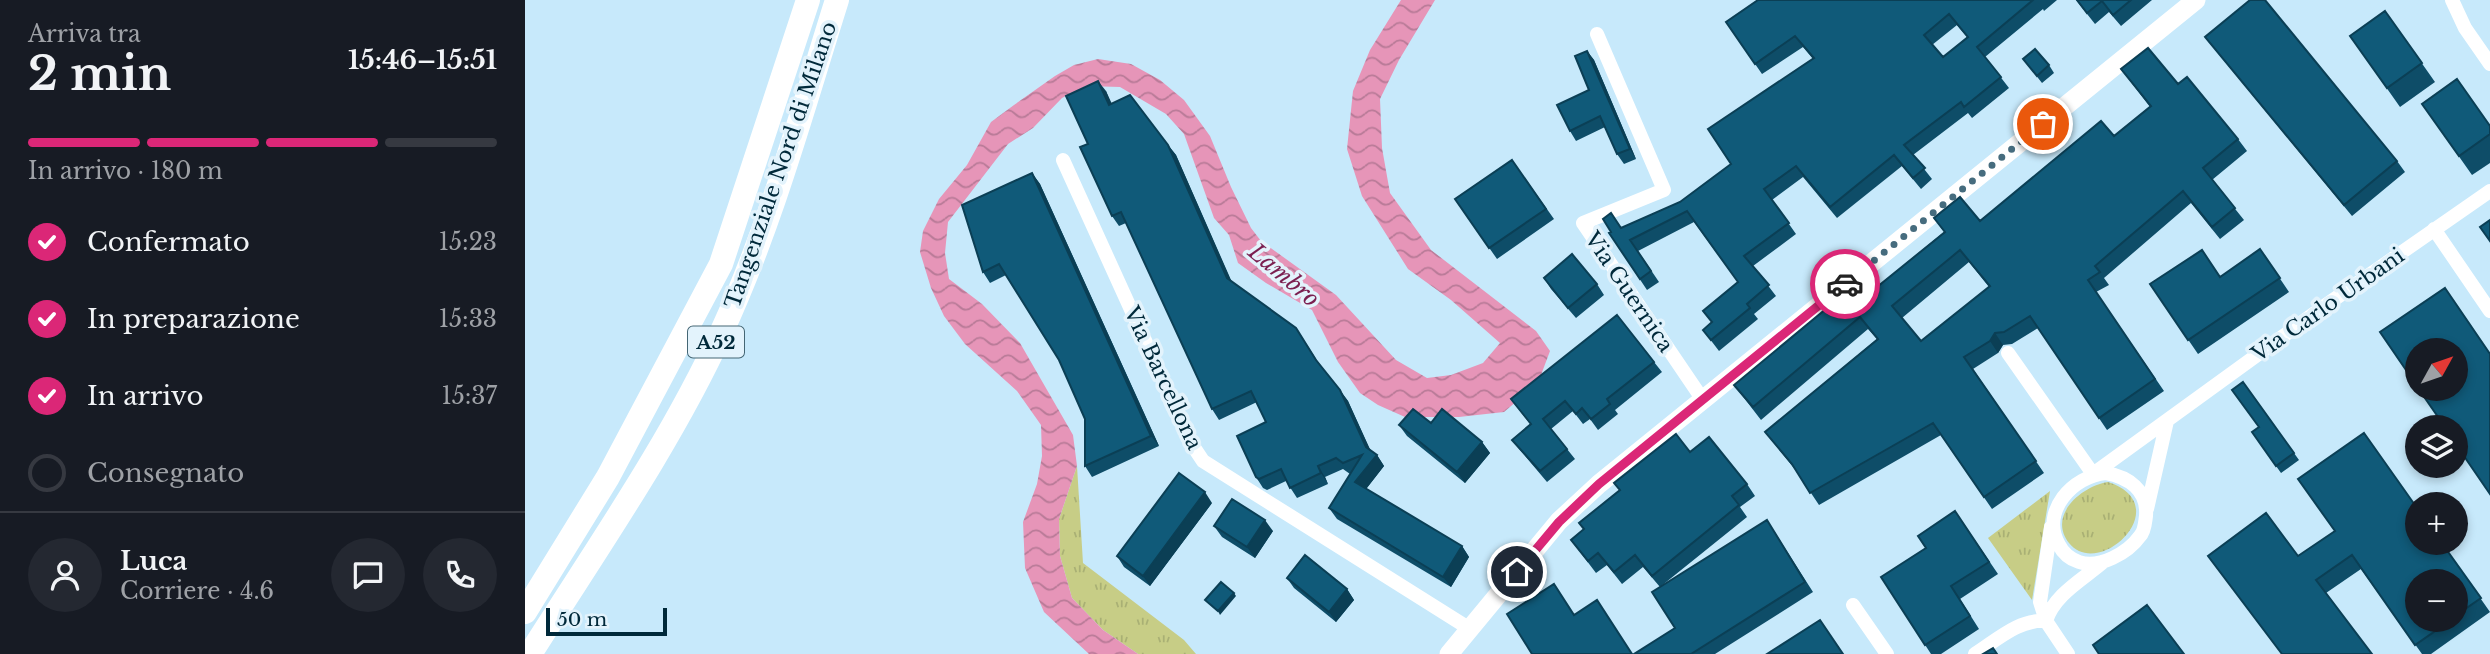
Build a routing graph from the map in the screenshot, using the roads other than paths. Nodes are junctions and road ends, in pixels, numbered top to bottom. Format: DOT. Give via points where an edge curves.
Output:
graph roads {
  1 [pos="808,0"];
  2 [pos="837,0"];
  3 [pos="2196,0"];
  4 [pos="2452,0"];
  5 [pos="1597,34"];
  6 [pos="2490,64"];
  7 [pos="1063,160"];
  8 [pos="2490,191"];
  9 [pos="2434,229"];
  10 [pos="2490,311"];
  11 [pos="2008,353"];
  12 [pos="1703,400"];
  13 [pos="2167,421"];
  14 [pos="2093,474"];
  15 [pos="2146,510"];
  16 [pos="2052,520"];
  17 [pos="2103,563"];
  18 [pos="1853,605"];
  19 [pos="525,612"];
  20 [pos="2046,621"];
  21 [pos="1469,629"];
  22 [pos="530,654"];
  23 [pos="1449,654"];
  24 [pos="1887,654"];
  25 [pos="1975,654"];
  26 [pos="2068,654"];
  1 -- 19 [label="highway, Tangenziale Nord di Milano / A52" via="721,264 608,477"];
  2 -- 22 [label="highway, Tangenziale Nord di Milano / A52" via="763,229 723,329 670,431"];
  3 -- 12 [label="street"];
  4 -- 6 [label="street" via="2465,29"];
  5 -- 12 [label="street, Via Guernica" via="1664,190 1583,223"];
  7 -- 21 [label="street, Via Barcellona" via="1203,461"];
  8 -- 9 [label="street, Via Carlo Urbani"];
  9 -- 10 [label="street"];
  9 -- 13 [label="street, Via Carlo Urbani"];
  11 -- 14 [label="street"];
  12 -- 21 [label="street" via="1559,522"];
  13 -- 14 [label="street, Via Carlo Urbani"];
  13 -- 15 [label="street"];
  14 -- 15 [label="street" via="2130,481 2139,489"];
  14 -- 16 [label="street" via="2065,494"];
  15 -- 17 [label="street" via="2141,536"];
  16 -- 17 [label="street" via="2063,552 2081,563"];
  16 -- 20 [label="street" via="2040,602"];
  17 -- 20 [label="street" via="2050,608"];
  18 -- 24 [label="street"];
  20 -- 25 [label="street" via="2021,624"];
  20 -- 26 [label="street"];
  21 -- 23 [label="street"];
}
